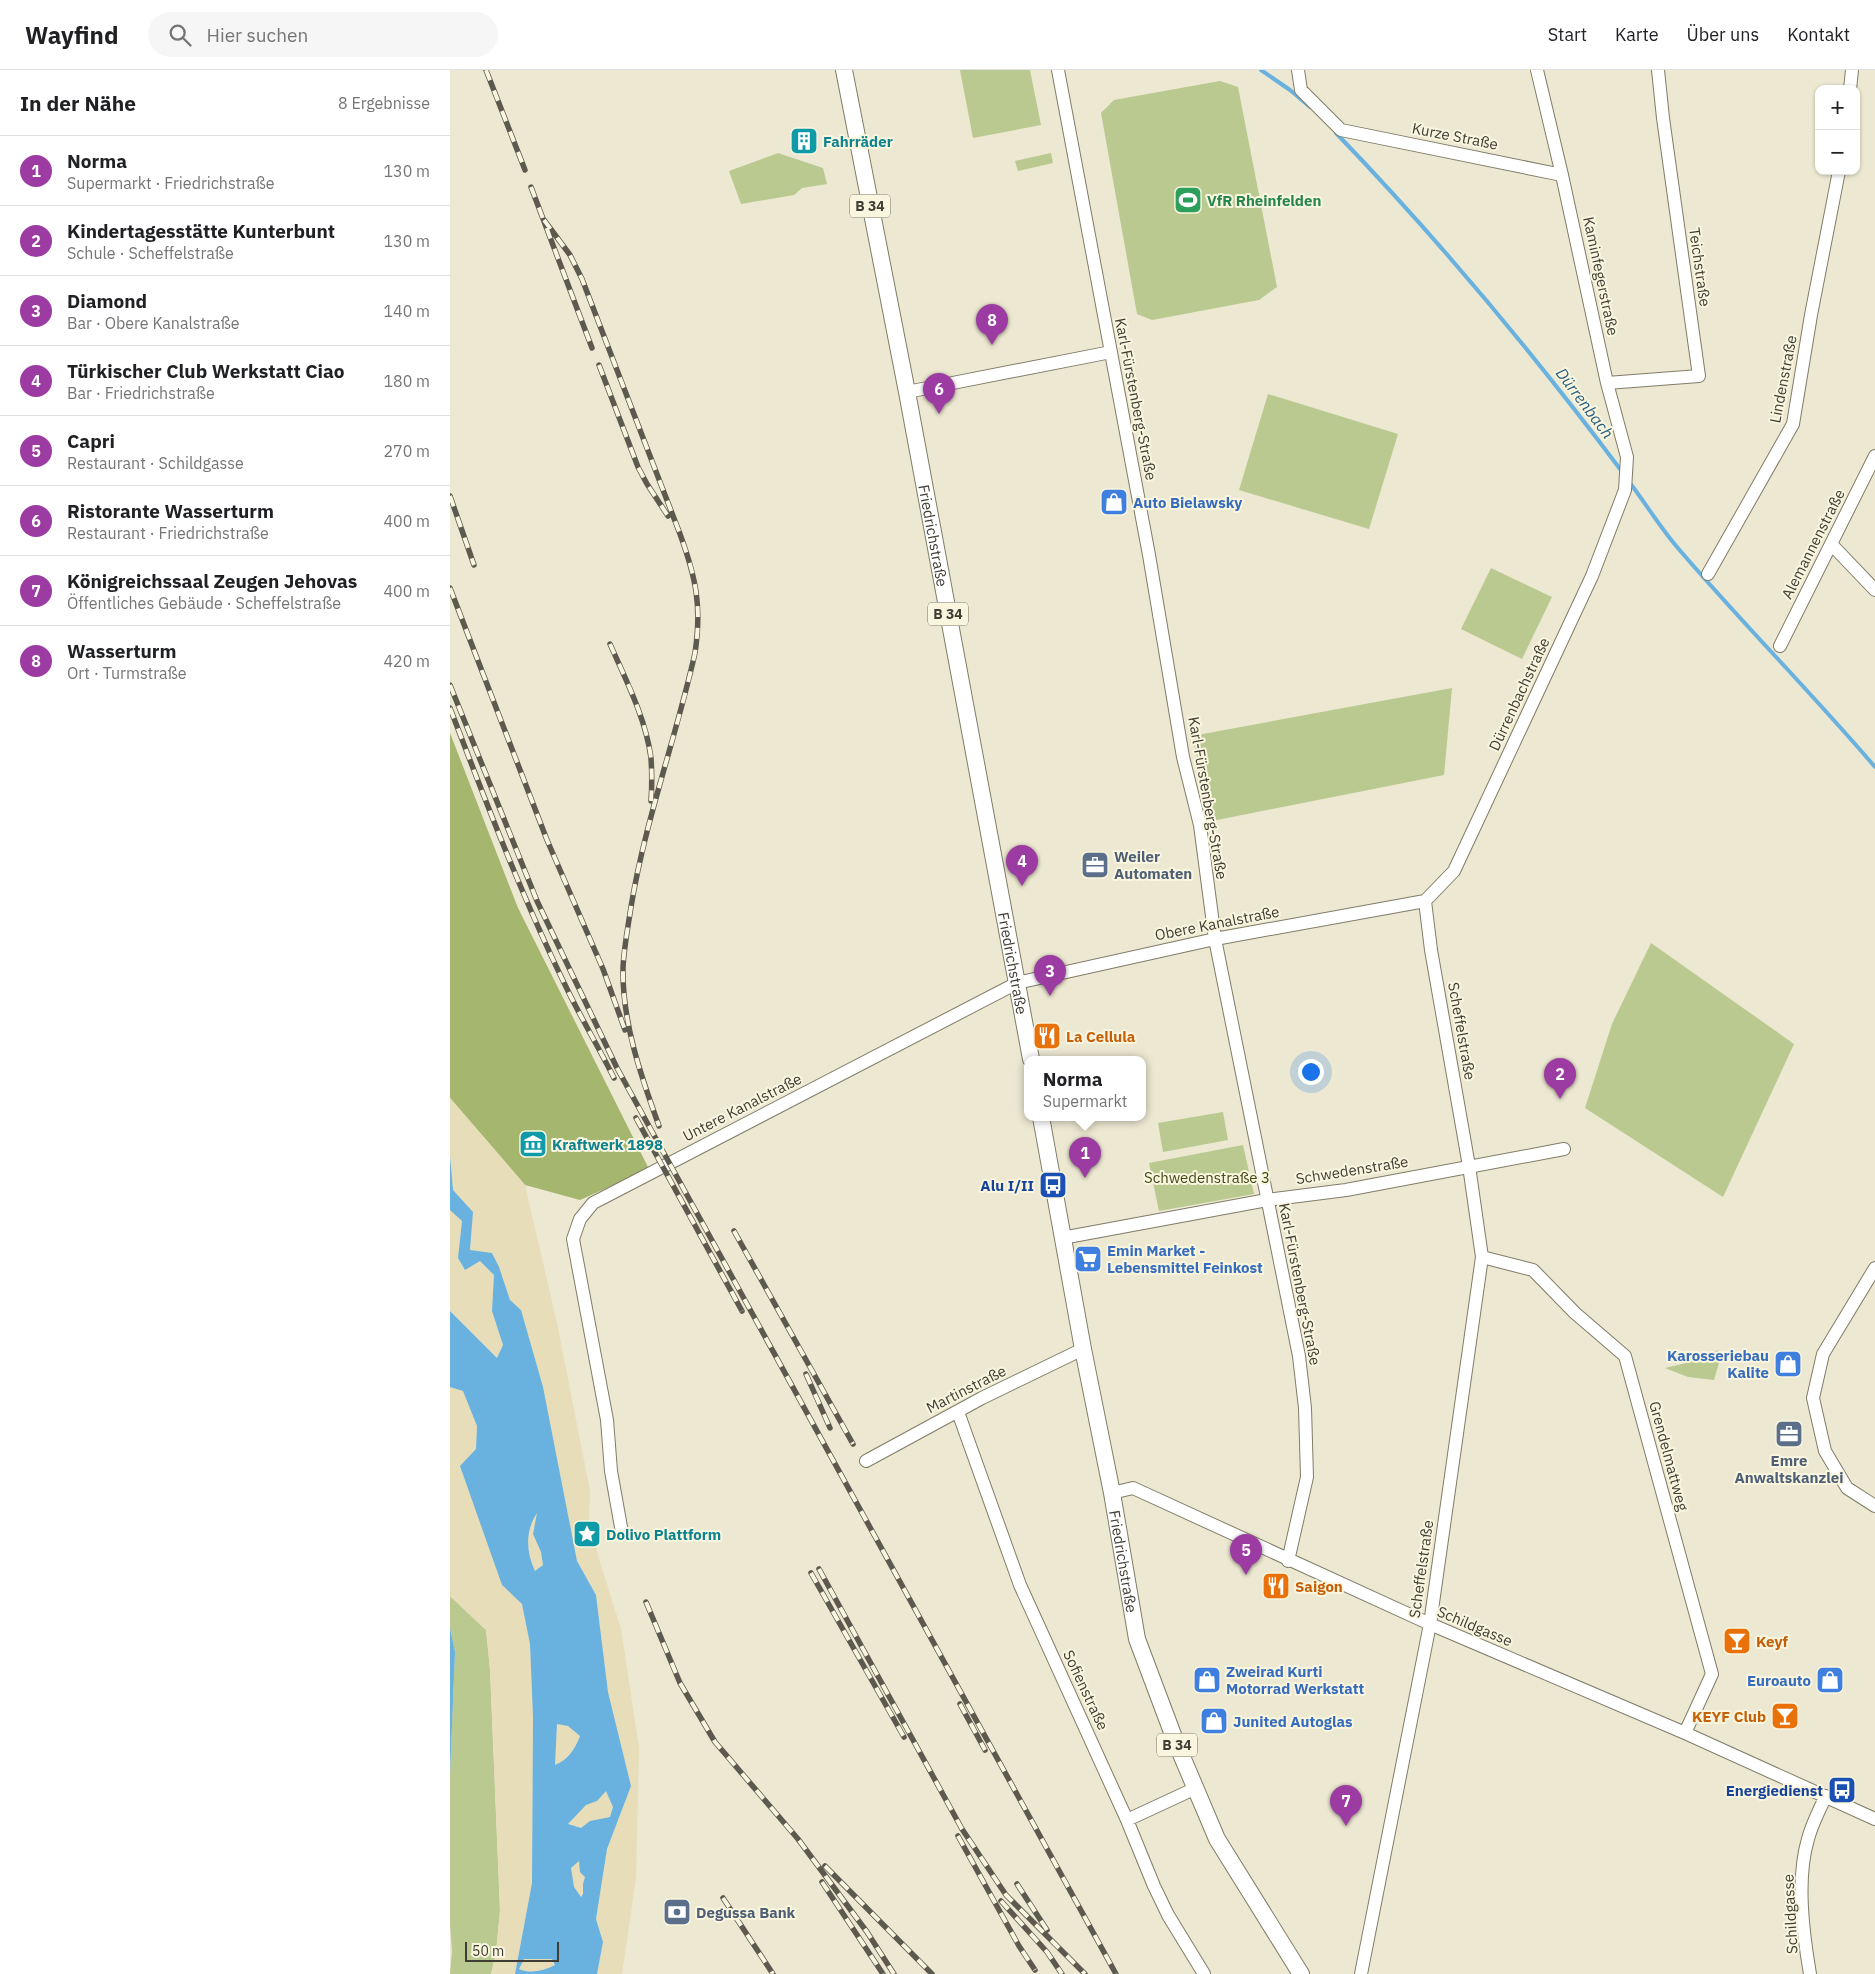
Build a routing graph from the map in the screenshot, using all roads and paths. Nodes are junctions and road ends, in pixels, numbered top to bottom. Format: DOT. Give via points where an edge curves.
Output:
graph roads {
  1 [pos="844,70"];
  2 [pos="1058,70"];
  3 [pos="1298,70"];
  4 [pos="1537,70"];
  5 [pos="1658,70"];
  6 [pos="1852,70"];
  7 [pos="1850,85"];
  8 [pos="1562,174"];
  9 [pos="1838,175"];
  10 [pos="1111,352"];
  11 [pos="1607,383"];
  12 [pos="907,392"];
  13 [pos="1875,456"];
  14 [pos="1625,490"];
  15 [pos="1832,545"];
  16 [pos="1708,574"];
  17 [pos="1875,590"];
  18 [pos="1780,646"];
  19 [pos="1425,900"];
  20 [pos="1215,939"];
  21 [pos="1017,983"];
  22 [pos="1029,1056"];
  23 [pos="1042,1121"];
  24 [pos="1564,1148"];
  25 [pos="1469,1166"];
  26 [pos="1266,1200"];
  27 [pos="1062,1238"];
  28 [pos="1482,1257"];
  29 [pos="1875,1268"];
  30 [pos="1083,1349"];
  31 [pos="958,1412"];
  32 [pos="866,1461"];
  33 [pos="1112,1493"];
  34 [pos="1875,1506"];
  35 [pos="621,1527"];
  36 [pos="1288,1561"];
  37 [pos="1430,1624"];
  38 [pos="1685,1733"];
  39 [pos="1196,1788"];
  40 [pos="1826,1796"];
  41 [pos="1875,1819"];
  42 [pos="1128,1820"];
  43 [pos="1204,1974"];
  44 [pos="1301,1974"];
  45 [pos="1361,1974"];
  46 [pos="1810,1974"];
  1 -- 12 [label="main road, Friedrichstraße / B 34"];
  2 -- 10 [label="street, Karl-Fürstenberg-Straße"];
  3 -- 8 [label="street, Kurze Straße" via="1301,90 1341,130"];
  4 -- 8 [label="street, Kaminfegerstraße"];
  5 -- 11 [label="street, Teichstraße" via="1699,376"];
  6 -- 7 [label="street"];
  8 -- 11 [label="street, Kaminfegerstraße"];
  9 -- 16 [label="street, Lindenstraße" via="1793,424"];
  10 -- 12 [label="street"];
  10 -- 20 [label="street, Karl-Fürstenberg-Straße" via="1183,757 1200,825"];
  11 -- 14 [label="street, Kaminfegerstraße" via="1627,456"];
  12 -- 21 [label="main road, Friedrichstraße / B 34"];
  13 -- 15 [label="street, Alemannenstraße"];
  14 -- 19 [label="street, Dürrenbachstraße" via="1592,576 1454,871"];
  15 -- 17 [label="street"];
  15 -- 18 [label="street, Alemannenstraße"];
  19 -- 20 [label="street, Obere Kanalstraße"];
  19 -- 25 [label="street, Scheffelstraße"];
  20 -- 21 [label="street, Obere Kanalstraße"];
  20 -- 26 [label="street, Karl-Fürstenberg-Straße"];
  21 -- 22 [label="main road, Friedrichstraße / B 34"];
  21 -- 35 [label="street, Untere Kanalstraße" via="593,1203 580,1219 573,1239 607,1420 611,1471"];
  23 -- 27 [label="main road, Friedrichstraße / B 34"];
  24 -- 25 [label="street"];
  25 -- 26 [label="street, Schwedenstraße" via="1346,1190"];
  25 -- 28 [label="street, Scheffelstraße"];
  26 -- 27 [label="street, Schwedenstraße"];
  26 -- 36 [label="street, Karl-Fürstenberg-Straße" via="1299,1356 1304,1408 1307,1477"];
  27 -- 30 [label="main road, Friedrichstraße / B 34"];
  28 -- 37 [label="street, Scheffelstraße"];
  28 -- 38 [label="street, Grendelmattweg" via="1533,1270 1575,1313 1625,1356 1712,1674"];
  29 -- 34 [label="street" via="1823,1354 1813,1398 1825,1451 1847,1488"];
  30 -- 31 [label="street, Martinstraße"];
  30 -- 33 [label="main road, Friedrichstraße / B 34"];
  31 -- 32 [label="street, Martinstraße"];
  31 -- 42 [label="street, Sofienstraße" via="1020,1585"];
  33 -- 36 [label="street, Schildgasse" via="1134,1488"];
  33 -- 39 [label="main road, Friedrichstraße / B 34" via="1137,1638"];
  36 -- 37 [label="street, Schildgasse"];
  37 -- 38 [label="street, Schildgasse"];
  37 -- 45 [label="street, Scheffelstraße"];
  38 -- 40 [label="street, Schildgasse"];
  39 -- 42 [label="street"];
  39 -- 44 [label="main road, Friedrichstraße / B 34" via="1218,1839"];
  40 -- 41 [label="street, Schildgasse"];
  40 -- 46 [label="street, Schildgasse" via="1807,1840 1802,1878"];
  42 -- 43 [label="street, Sofienstraße" via="1168,1915"];
}
